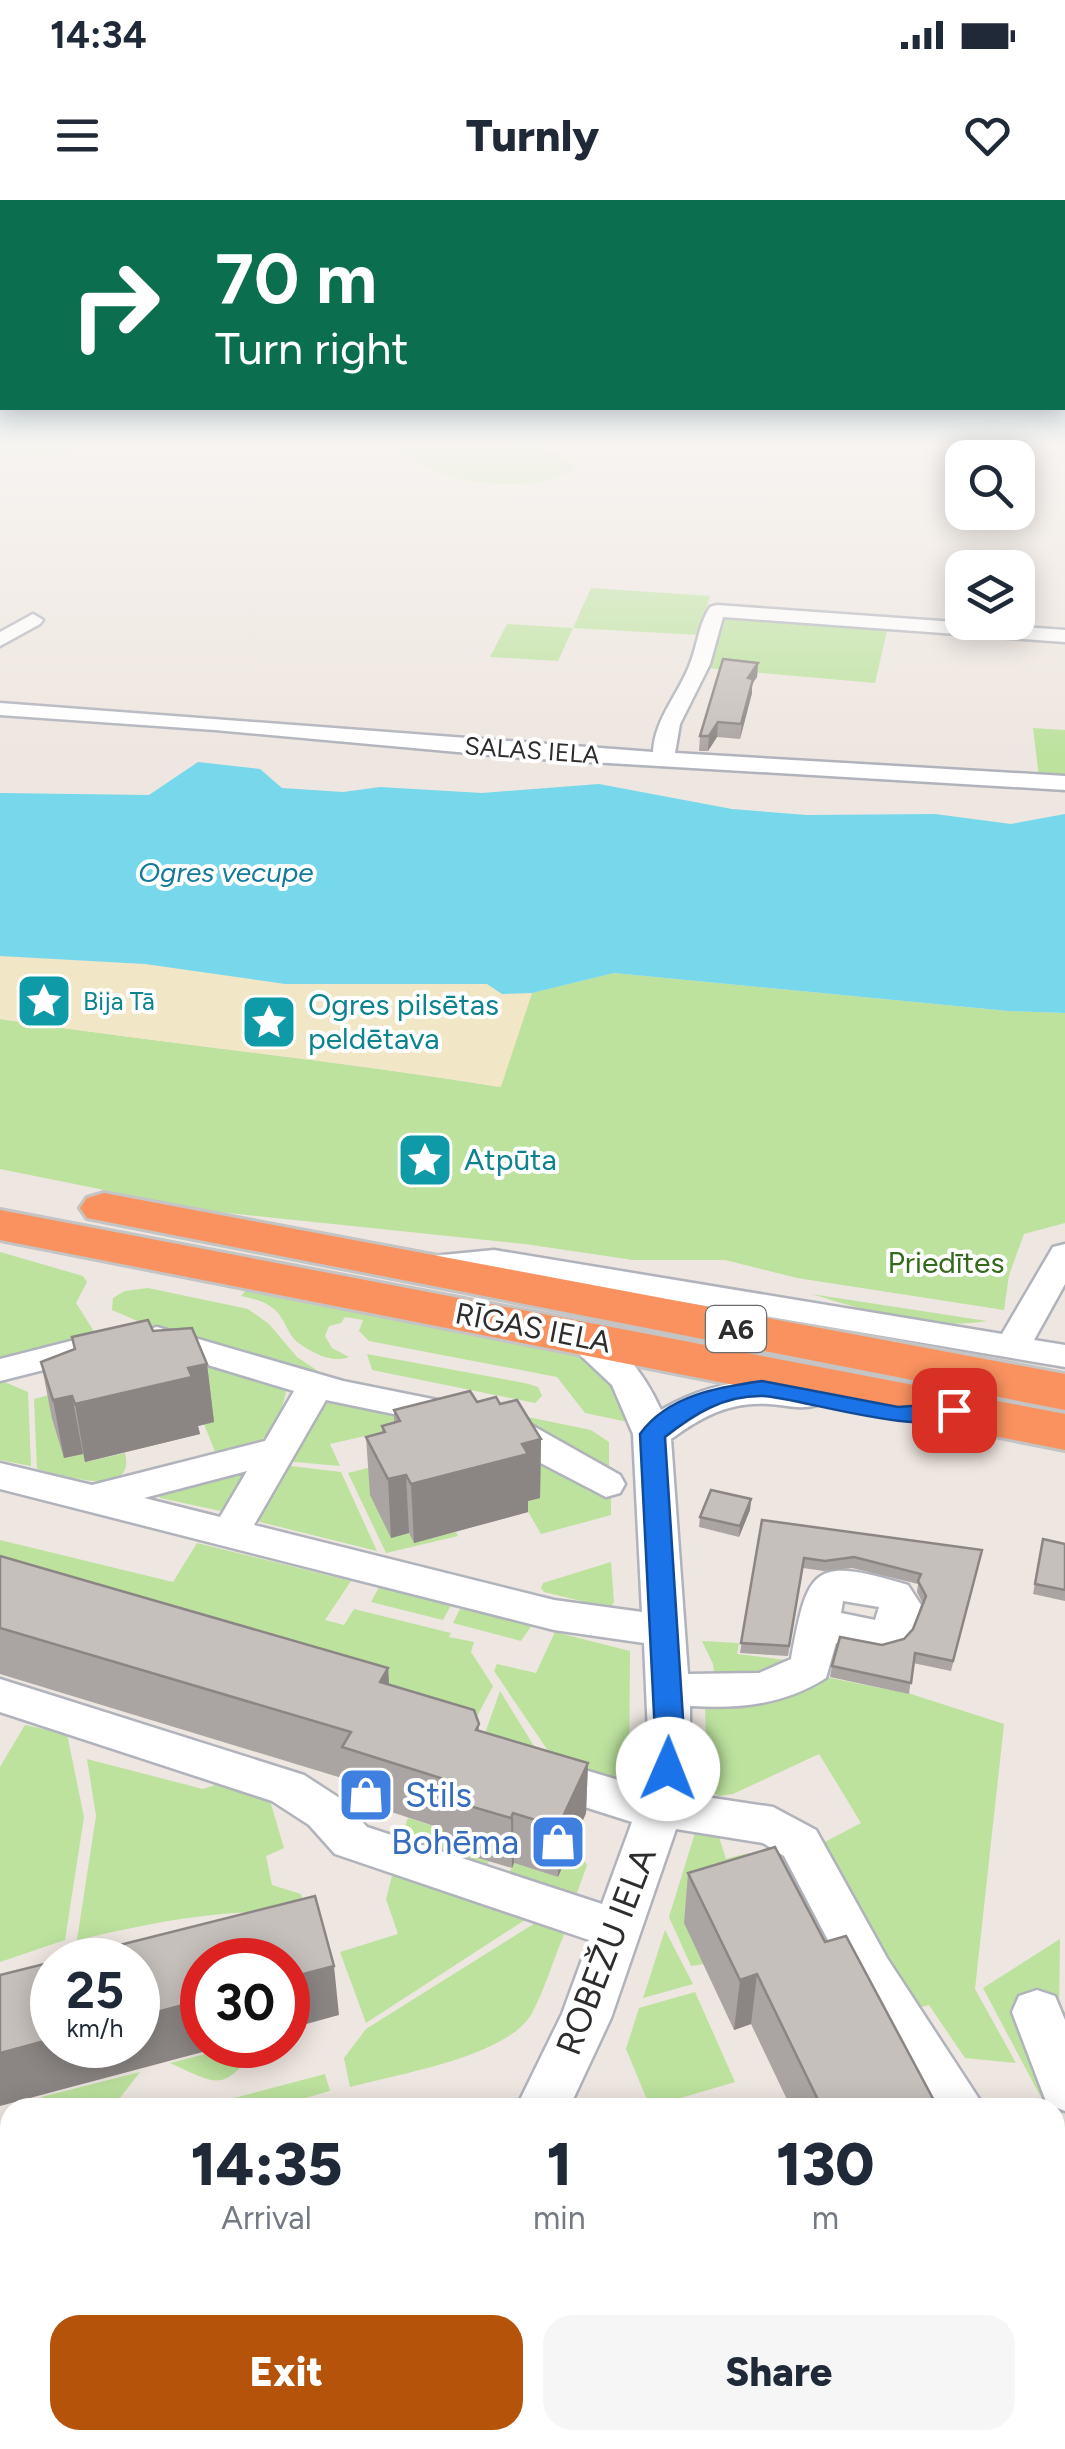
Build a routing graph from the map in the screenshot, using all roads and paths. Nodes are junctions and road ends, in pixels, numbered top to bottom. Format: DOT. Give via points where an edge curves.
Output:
graph roads {
  1 [pos="33,620"];
  2 [pos="1065,636"];
  3 [pos="0,640"];
  4 [pos="0,709"];
  5 [pos="664,759"];
  6 [pos="1065,783"];
  7 [pos="0,1188"];
  8 [pos="0,1225"];
  9 [pos="1065,1254"];
  10 [pos="406,1266"];
  11 [pos="579,1337"];
  12 [pos="1013,1346"];
  13 [pos="1065,1356"];
  14 [pos="0,1370"];
  15 [pos="316,1386"];
  16 [pos="1065,1392"];
  17 [pos="954,1410"];
  18 [pos="1065,1432"];
  19 [pos="652,1434"];
  20 [pos="281,1449"];
  21 [pos="0,1476"];
  22 [pos="606,1484"];
  23 [pos="96,1498"];
  24 [pos="230,1533"];
  25 [pos="820,1624"];
  26 [pos="662,1627"];
  27 [pos="665,1690"];
  28 [pos="0,1696"];
  29 [pos="500,1762"];
  30 [pos="660,1808"];
  31 [pos="619,1930"];
  32 [pos="1037,2012"];
  33 [pos="1065,2088"];
  34 [pos="547,2098"];
  35 [pos="953,2098"];
  1 -- 3 [label="street"];
  2 -- 5 [label="street" via="717,610 699,669 662,740"];
  4 -- 5 [label="street, SALAS IELA"];
  5 -- 6 [label="street, SALAS IELA"];
  7 -- 10 [label="highway, RĪGAS IELA / A6"];
  8 -- 11 [label="highway, RĪGAS IELA / A6"];
  9 -- 12 [label="street"];
  10 -- 12 [label="street" via="494,1260"];
  10 -- 16 [label="highway, RĪGAS IELA / A6"];
  11 -- 17 [label="highway, RĪGAS IELA / A6"];
  11 -- 19 [label="street, ROBEŽU IELA" via="616,1363"];
  12 -- 13 [label="street"];
  14 -- 15 [label="street" via="120,1330"];
  15 -- 20 [label="street"];
  15 -- 22 [label="street" via="489,1422"];
  17 -- 18 [label="highway, RĪGAS IELA / A6"];
  17 -- 19 [label="street" via="898,1415 762,1389 718,1394"];
  19 -- 26 [label="street, ROBEŽU IELA"];
  20 -- 23 [label="street"];
  20 -- 24 [label="street"];
  21 -- 23 [label="street"];
  23 -- 24 [label="street"];
  24 -- 26 [label="street" via="554,1615"];
  25 -- 27 [label="street" via="811,1667 788,1684"];
  26 -- 27 [label="street, ROBEŽU IELA"];
  27 -- 30 [label="street, ROBEŽU IELA" via="670,1734"];
  28 -- 31 [label="street" via="268,1781 324,1812 351,1841"];
  29 -- 30 [label="street"];
  30 -- 31 [label="street, ROBEŽU IELA"];
  30 -- 35 [label="street" via="773,1826 800,1844 870,1973"];
  31 -- 34 [label="street, ROBEŽU IELA"];
  32 -- 33 [label="street"];
}
